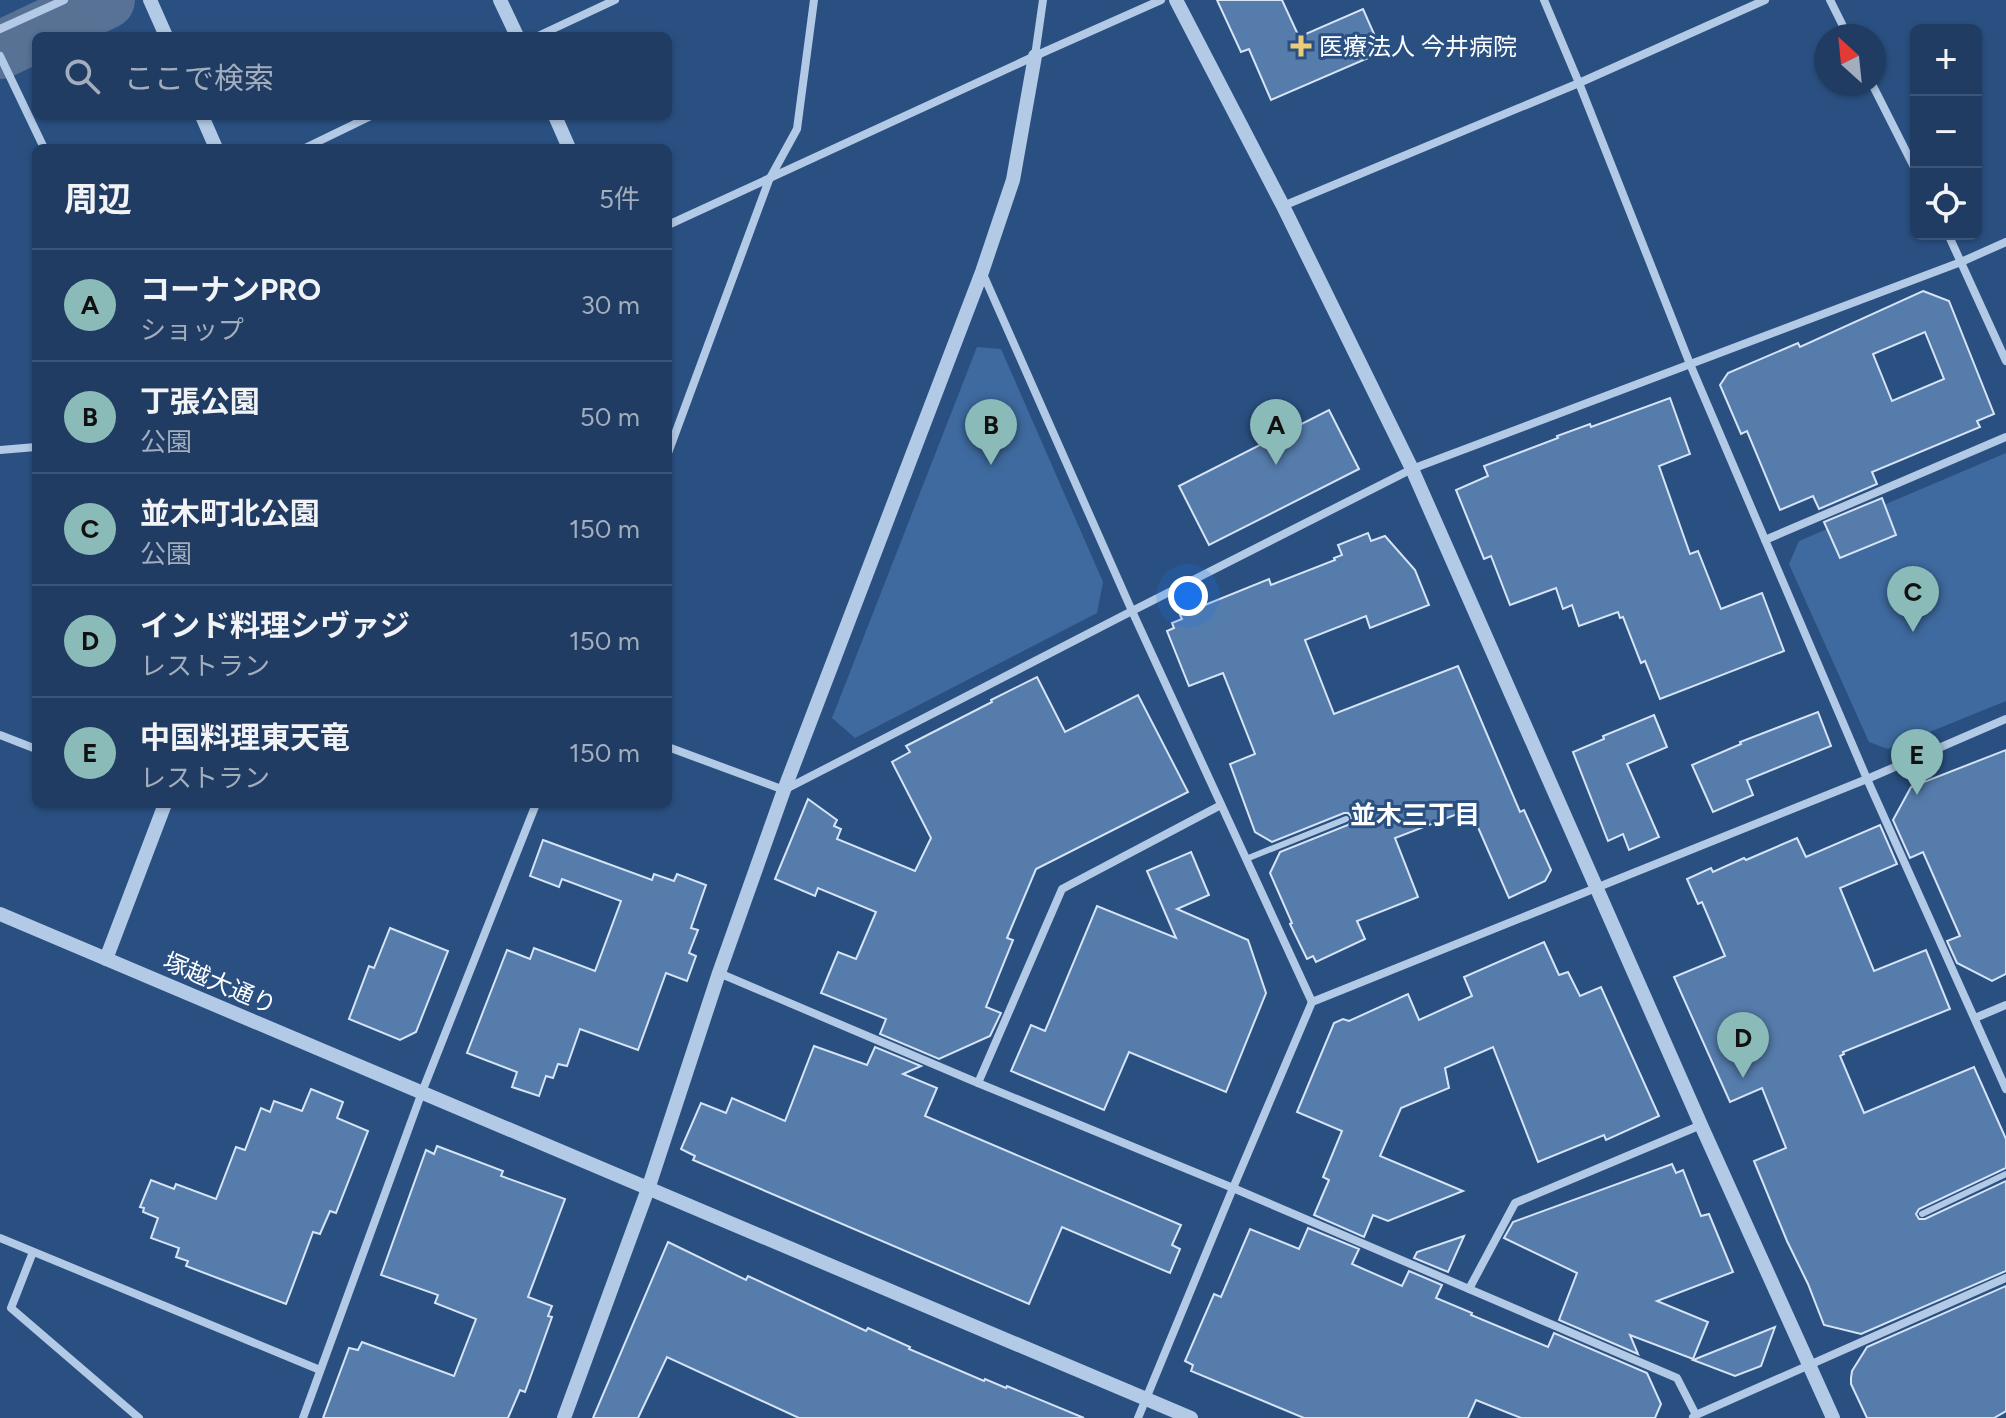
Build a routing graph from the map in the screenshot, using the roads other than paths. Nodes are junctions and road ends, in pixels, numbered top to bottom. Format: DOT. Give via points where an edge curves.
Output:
graph roads {
  1 [pos="64,0"];
  2 [pos="500,0"];
  3 [pos="615,0"];
  4 [pos="814,0"];
  5 [pos="1043,0"];
  6 [pos="1161,0"];
  7 [pos="1176,0"];
  8 [pos="1544,0"];
  9 [pos="1765,0"];
  10 [pos="1830,0"];
  11 [pos="152,3"];
  12 [pos="1842,24"];
  13 [pos="0,29"];
  14 [pos="164,32"];
  15 [pos="515,32"];
  16 [pos="547,32"];
  17 [pos="1035,56"];
  18 [pos="2,61"];
  19 [pos="1579,83"];
  20 [pos="1878,96"];
  21 [pos="204,120"];
  22 [pos="363,120"];
  23 [pos="557,120"];
  24 [pos="42,144"];
  25 [pos="214,144"];
  26 [pos="313,144"];
  27 [pos="567,144"];
  28 [pos="1914,168"];
  29 [pos="769,180"];
  30 [pos="1283,206"];
  31 [pos="672,223"];
  32 [pos="1951,240"];
  33 [pos="2006,242"];
  34 [pos="1961,262"];
  35 [pos="982,272"];
  36 [pos="2006,361"];
  37 [pos="1690,364"];
  38 [pos="2006,437"];
  39 [pos="672,442"];
  40 [pos="32,447"];
  41 [pos="0,450"];
  42 [pos="1412,469"];
  43 [pos="1765,540"];
  44 [pos="1132,611"];
  45 [pos="2006,719"];
  46 [pos="0,735"];
  47 [pos="32,747"];
  48 [pos="672,748"];
  49 [pos="1867,779"];
  50 [pos="784,790"];
  51 [pos="1221,805"];
  52 [pos="163,808"];
  53 [pos="534,808"];
  54 [pos="1346,819"];
  55 [pos="1246,859"];
  56 [pos="1597,888"];
  57 [pos="0,914"];
  58 [pos="106,959"];
  59 [pos="719,973"];
  60 [pos="1312,1002"];
  61 [pos="2006,1005"];
  62 [pos="1975,1018"];
  63 [pos="978,1083"];
  64 [pos="2006,1089"];
  65 [pos="422,1092"];
  66 [pos="1701,1125"];
  67 [pos="2006,1174"];
  68 [pos="1233,1188"];
  69 [pos="648,1189"];
  70 [pos="1922,1214"];
  71 [pos="0,1238"];
  72 [pos="33,1252"];
  73 [pos="2006,1278"];
  74 [pos="1469,1289"];
  75 [pos="1810,1365"];
  76 [pos="320,1370"];
  77 [pos="1146,1399"];
  78 [pos="1694,1416"];
  79 [pos="139,1418"];
  80 [pos="303,1418"];
  81 [pos="564,1418"];
  82 [pos="1138,1418"];
  83 [pos="1191,1418"];
  84 [pos="1833,1418"];
  1 -- 13 [label="street"];
  2 -- 15 [label="street"];
  3 -- 16 [label="street"];
  4 -- 29 [label="street" via="797,129"];
  5 -- 17 [label="street"];
  6 -- 17 [label="street"];
  7 -- 30 [label="street"];
  8 -- 19 [label="street"];
  9 -- 19 [label="street"];
  10 -- 12 [label="street"];
  11 -- 14 [label="street"];
  17 -- 29 [label="street"];
  17 -- 35 [label="street" via="1013,180"];
  18 -- 24 [label="street"];
  19 -- 30 [label="street"];
  19 -- 37 [label="street"];
  20 -- 28 [label="street"];
  21 -- 25 [label="street"];
  22 -- 26 [label="street"];
  23 -- 27 [label="street"];
  29 -- 31 [label="street"];
  29 -- 39 [label="street"];
  30 -- 42 [label="street"];
  32 -- 34 [label="street"];
  33 -- 34 [label="street"];
  34 -- 36 [label="street"];
  34 -- 37 [label="street"];
  35 -- 44 [label="street"];
  35 -- 50 [label="street"];
  37 -- 42 [label="street"];
  37 -- 43 [label="street"];
  38 -- 43 [label="street"];
  40 -- 41 [label="street"];
  42 -- 44 [label="street"];
  42 -- 56 [label="street"];
  43 -- 49 [label="street"];
  44 -- 50 [label="street"];
  44 -- 51 [label="street"];
  45 -- 49 [label="street"];
  46 -- 47 [label="street"];
  48 -- 50 [label="street"];
  49 -- 56 [label="street"];
  49 -- 62 [label="street"];
  50 -- 59 [label="street"];
  51 -- 55 [label="street"];
  51 -- 63 [label="street" via="1062,889"];
  52 -- 58 [label="street"];
  53 -- 65 [label="street"];
  54 -- 55 [label="lane"];
  55 -- 60 [label="street"];
  56 -- 60 [label="street"];
  56 -- 66 [label="street"];
  57 -- 58 [label="street, 塚越大通り"];
  58 -- 65 [label="street, 塚越大通り"];
  59 -- 63 [label="street"];
  59 -- 69 [label="street"];
  60 -- 68 [label="street"];
  61 -- 62 [label="street"];
  62 -- 64 [label="street"];
  63 -- 68 [label="street"];
  65 -- 69 [label="street, 塚越大通り"];
  65 -- 76 [label="street"];
  66 -- 74 [label="street" via="1515,1203"];
  66 -- 75 [label="street"];
  67 -- 70 [label="lane"];
  68 -- 74 [label="street"];
  68 -- 77 [label="street"];
  69 -- 77 [label="street, 塚越大通り"];
  69 -- 81 [label="street"];
  71 -- 72 [label="street"];
  72 -- 76 [label="street"];
  72 -- 79 [label="street" via="11,1308"];
  73 -- 75 [label="street"];
  74 -- 78 [label="street" via="1677,1378"];
  75 -- 78 [label="street"];
  75 -- 84 [label="street"];
  76 -- 80 [label="street"];
  77 -- 82 [label="street"];
  77 -- 83 [label="street, 塚越大通り"];
}
